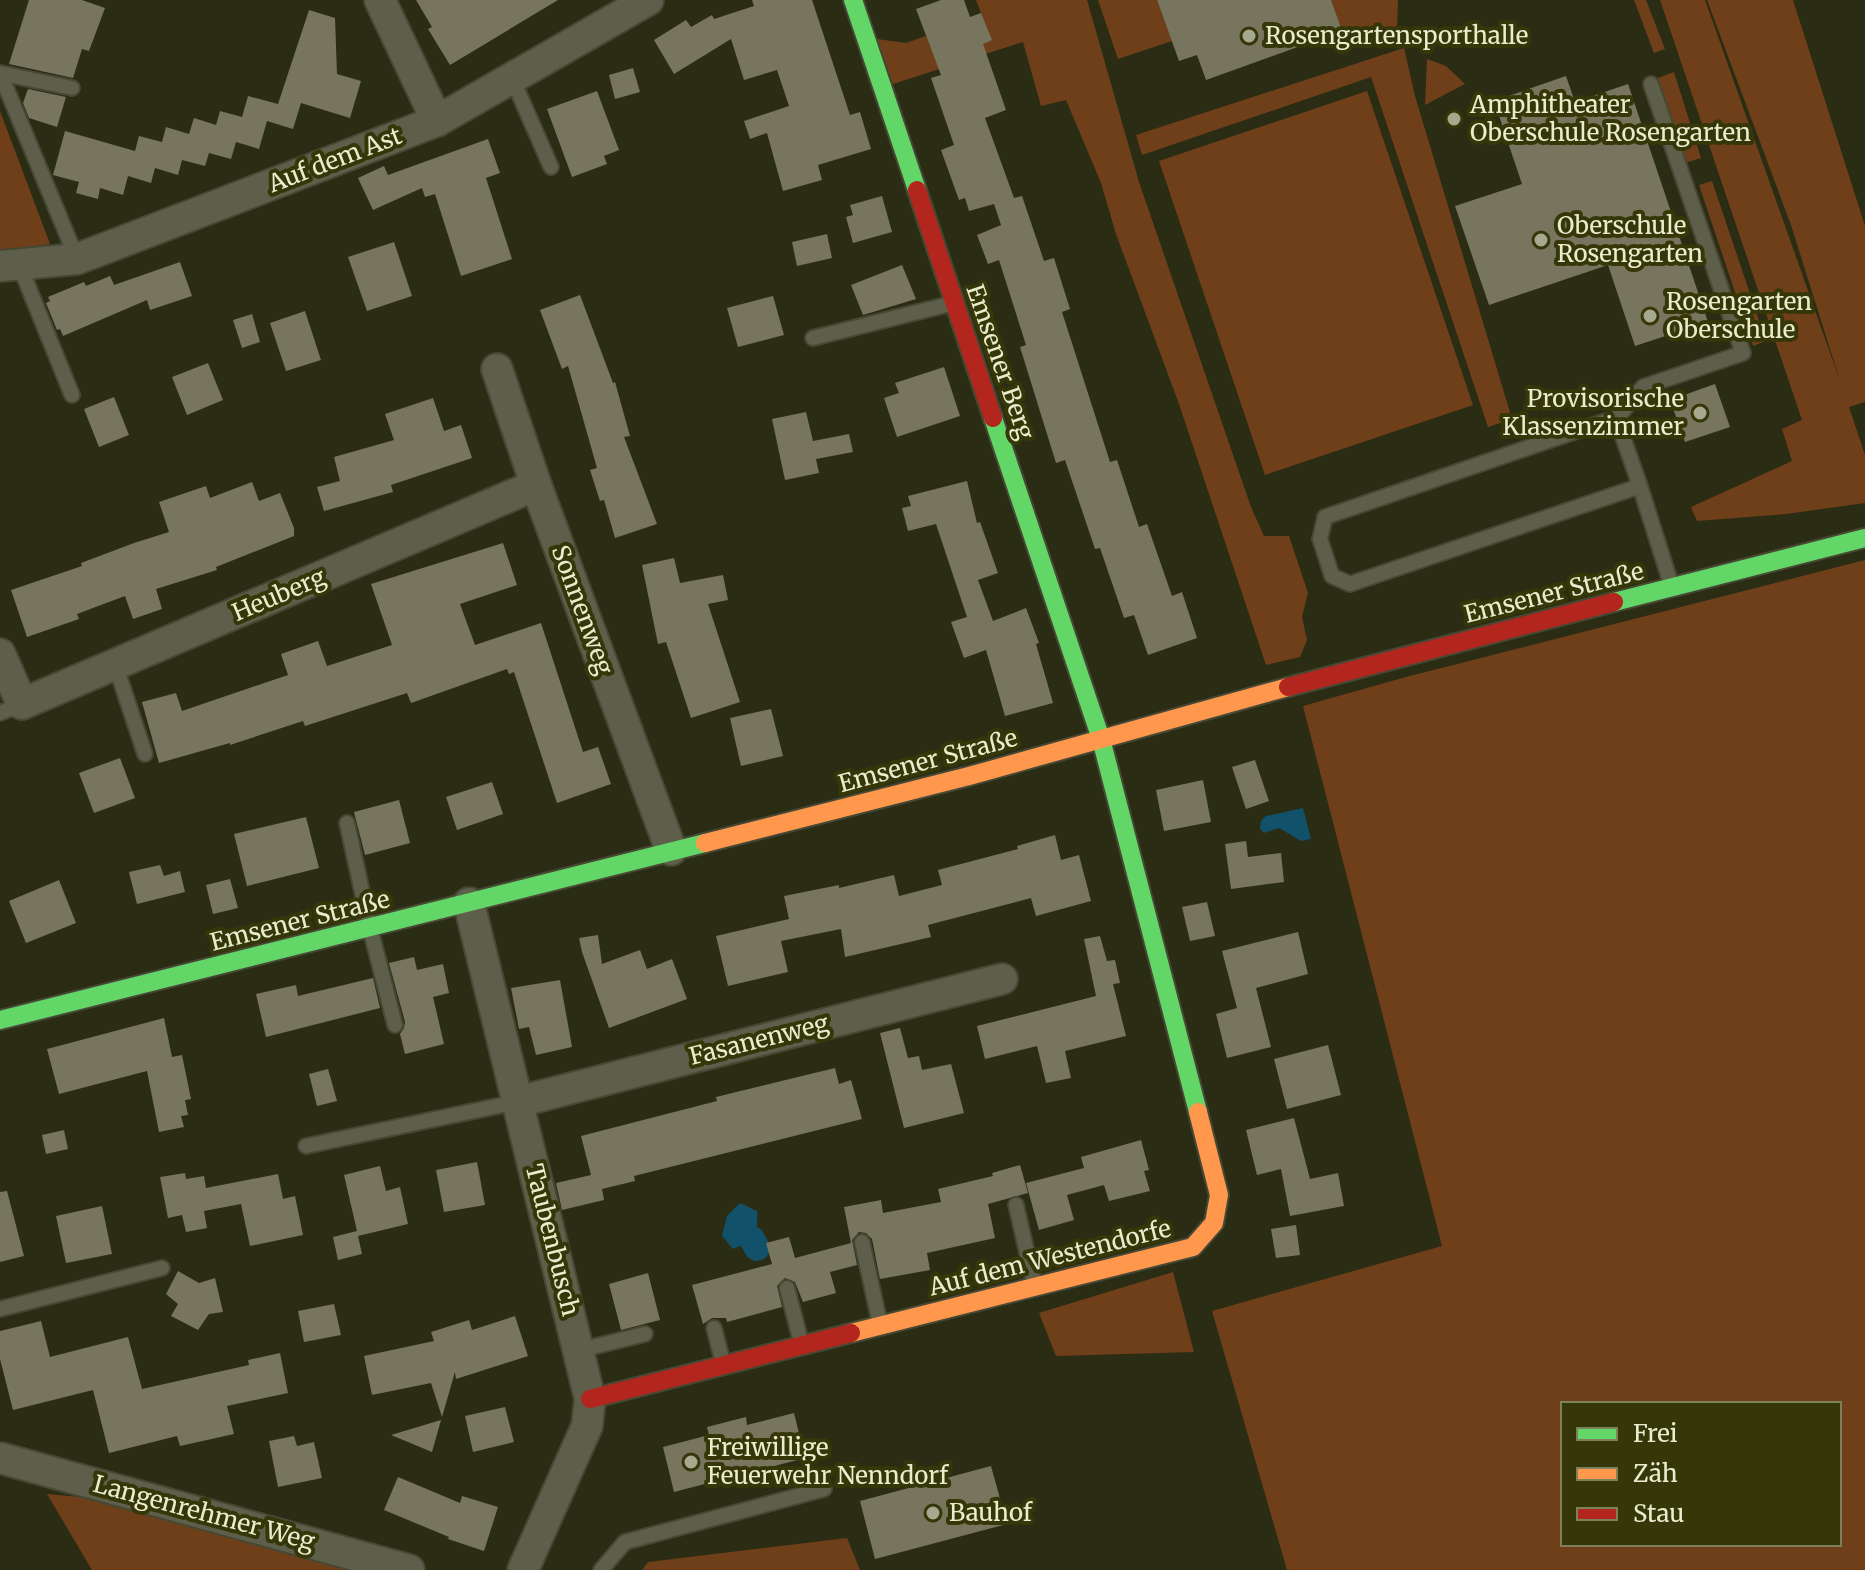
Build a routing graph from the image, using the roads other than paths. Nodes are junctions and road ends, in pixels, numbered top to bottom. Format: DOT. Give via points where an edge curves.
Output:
graph roads {
  1 [pos="380,0"];
  2 [pos="648,0"];
  3 [pos="855,1"];
  4 [pos="512,78"];
  5 [pos="1651,84"];
  6 [pos="72,88"];
  7 [pos="437,121"];
  8 [pos="551,167"];
  9 [pos="77,259"];
  10 [pos="10,265"];
  11 [pos="954,303"];
  12 [pos="813,338"];
  13 [pos="497,369"];
  14 [pos="72,395"];
  15 [pos="1612,424"];
  16 [pos="536,485"];
  17 [pos="1640,486"];
  18 [pos="1865,538"];
  19 [pos="1672,588"];
  20 [pos="0,654"];
  21 [pos="115,664"];
  22 [pos="11,709"];
  23 [pos="1101,739"];
  24 [pos="145,754"];
  25 [pos="347,823"];
  26 [pos="671,850"];
  27 [pos="469,903"];
  28 [pos="370,928"];
  29 [pos="1002,979"];
  30 [pos="0,1020"];
  31 [pos="395,1025"];
  32 [pos="517,1102"];
  33 [pos="306,1146"];
  34 [pos="1016,1205"];
  35 [pos="862,1242"];
  36 [pos="162,1268"];
  37 [pos="1035,1286"];
  38 [pos="787,1288"];
  39 [pos="0,1309"];
  40 [pos="880,1325"];
  41 [pos="714,1328"];
  42 [pos="645,1334"];
  43 [pos="802,1345"];
  44 [pos="580,1350"];
  45 [pos="724,1365"];
  46 [pos="590,1399"];
  47 [pos="1,1456"];
  48 [pos="824,1489"];
  49 [pos="409,1570"];
  50 [pos="523,1570"];
  51 [pos="601,1570"];
  1 -- 7 [label="street"];
  2 -- 4 [label="street, Auf dem Ast"];
  3 -- 11 [label="street, Emsener Berg"];
  4 -- 7 [label="street, Auf dem Ast"];
  4 -- 8 [label="lane"];
  5 -- 15 [label="lane" via="1743,353 1643,387"];
  6 -- 9 [label="lane" via="0,73"];
  7 -- 9 [label="street, Auf dem Ast"];
  9 -- 10 [label="street, Auf dem Ast"];
  10 -- 14 [label="lane"];
  11 -- 12 [label="lane"];
  11 -- 23 [label="street, Emsener Berg"];
  13 -- 16 [label="street, Sonnenweg"];
  15 -- 17 [label="lane" via="1619,426"];
  15 -- 17 [label="lane" via="1606,421 1325,517 1320,539 1332,576 1350,584"];
  16 -- 21 [label="street, Heuberg"];
  16 -- 26 [label="street, Sonnenweg"];
  17 -- 19 [label="lane"];
  18 -- 19 [label="street, Emsener Straße"];
  19 -- 23 [label="street, Emsener Straße"];
  20 -- 22 [label="street"];
  21 -- 22 [label="street, Heuberg"];
  21 -- 24 [label="lane"];
  23 -- 26 [label="street, Emsener Straße"];
  23 -- 37 [label="street, Auf dem Westendorfe" via="1219,1195 1214,1223 1193,1247"];
  25 -- 28 [label="lane"];
  26 -- 27 [label="street, Emsener Straße"];
  27 -- 28 [label="street, Emsener Straße"];
  27 -- 32 [label="street, Taubenbusch"];
  28 -- 30 [label="street, Emsener Straße"];
  28 -- 31 [label="lane"];
  29 -- 32 [label="street, Fasanenweg"];
  32 -- 33 [label="lane"];
  32 -- 44 [label="street, Taubenbusch"];
  34 -- 37 [label="lane"];
  35 -- 40 [label="lane"];
  36 -- 39 [label="lane"];
  37 -- 40 [label="street, Auf dem Westendorfe"];
  38 -- 43 [label="lane"];
  40 -- 43 [label="street, Auf dem Westendorfe"];
  41 -- 45 [label="lane"];
  42 -- 44 [label="lane"];
  43 -- 45 [label="street, Auf dem Westendorfe"];
  44 -- 46 [label="street, Taubenbusch"];
  45 -- 46 [label="street, Auf dem Westendorfe"];
  46 -- 50 [label="street, Taubenbusch" via="587,1426"];
  47 -- 49 [label="street, Langenrehmer Weg"];
  48 -- 51 [label="lane" via="625,1542"];
}
